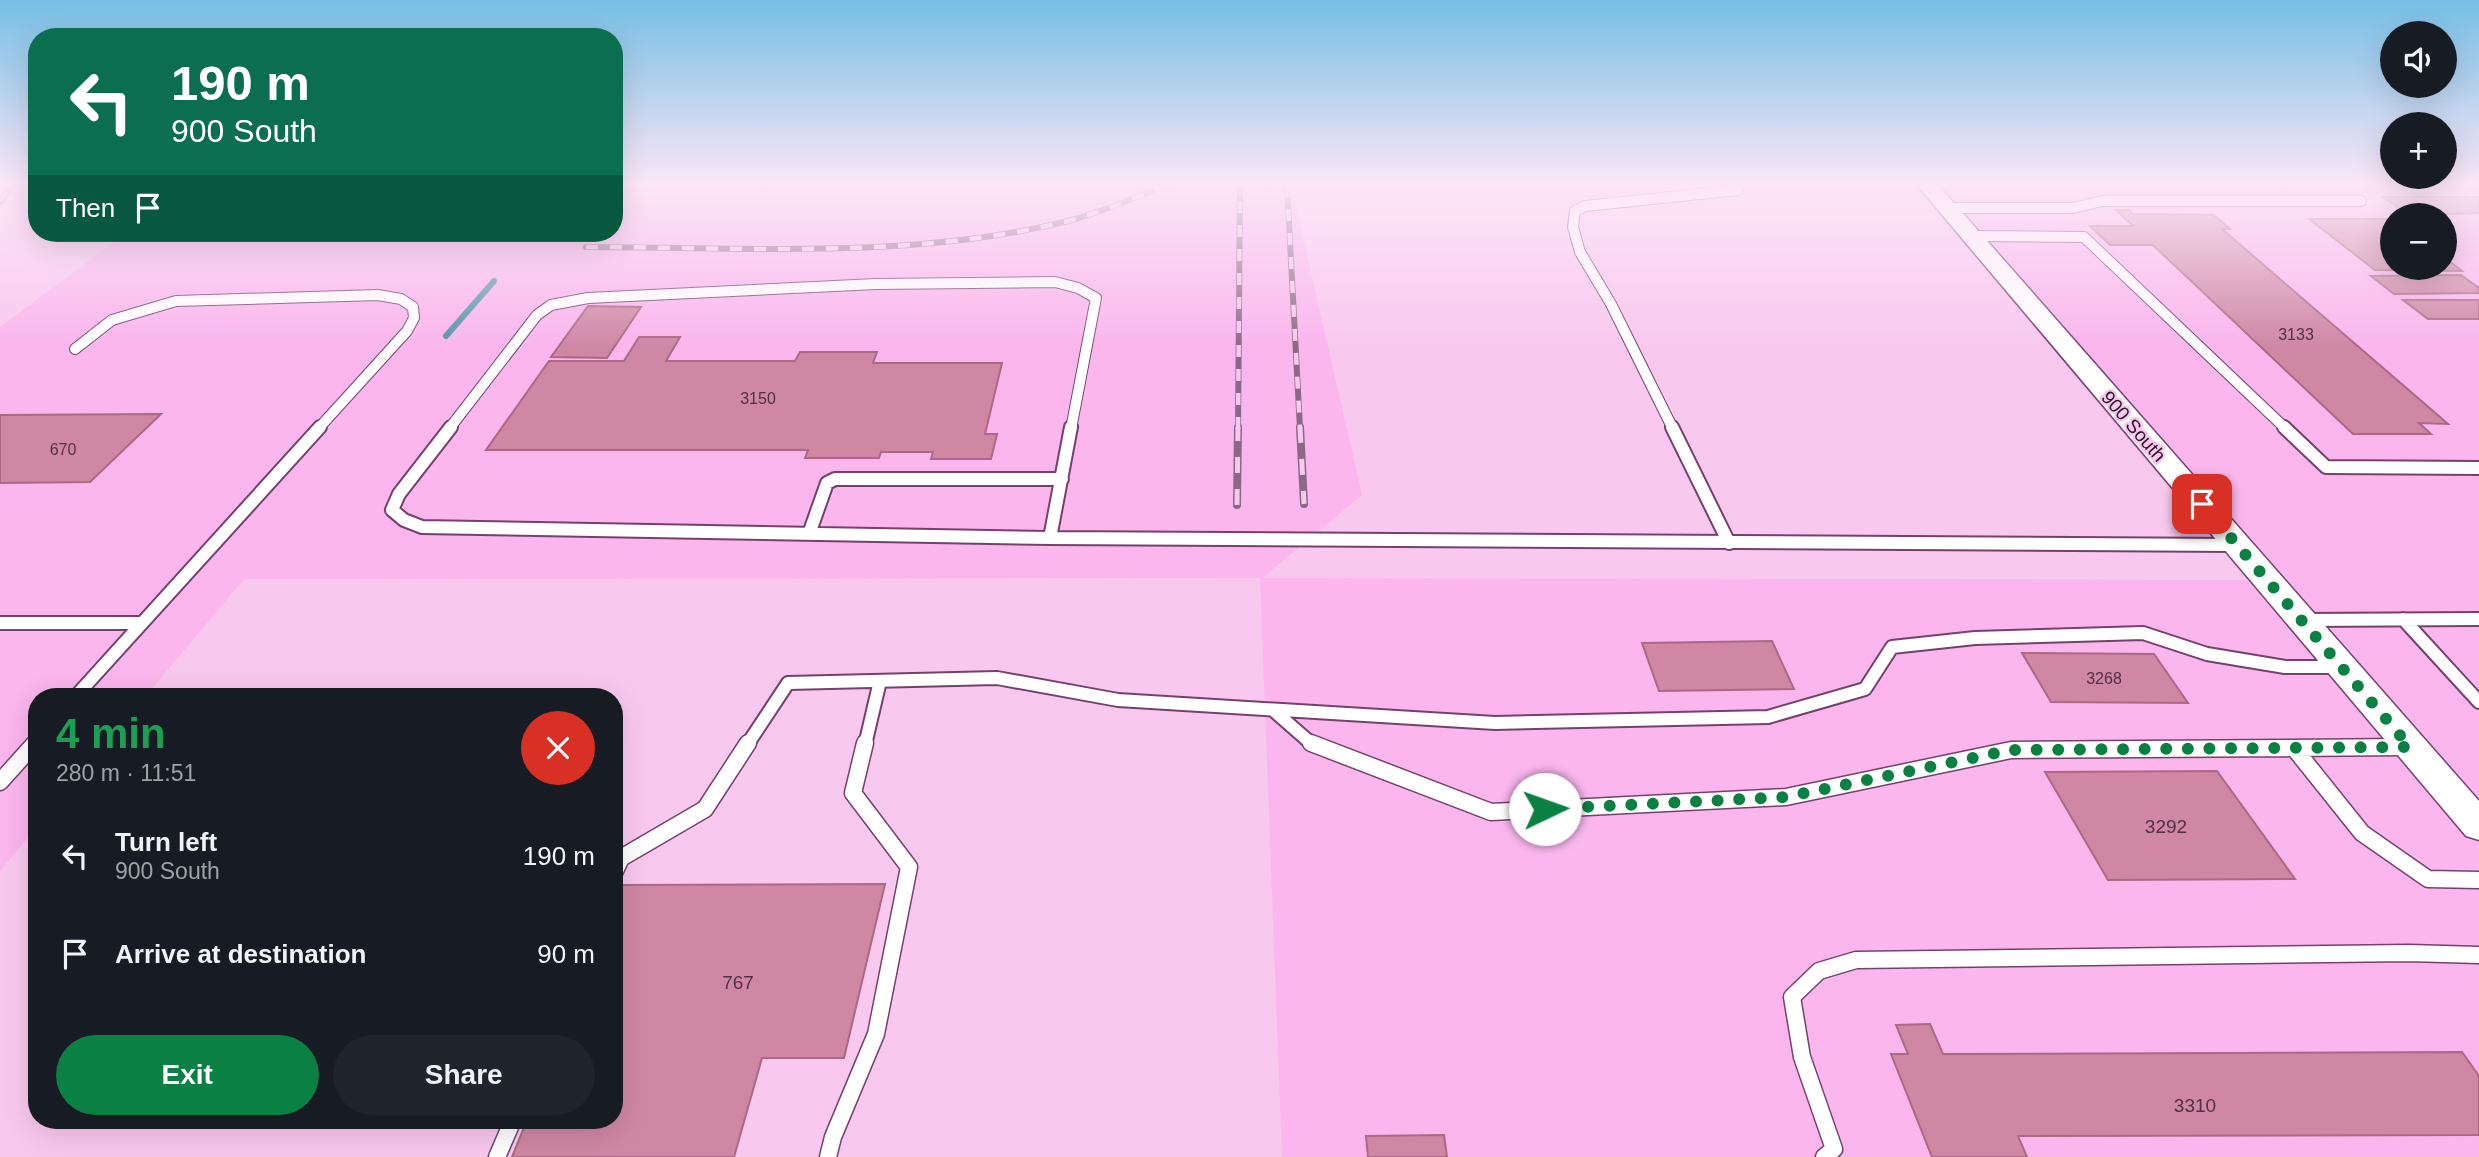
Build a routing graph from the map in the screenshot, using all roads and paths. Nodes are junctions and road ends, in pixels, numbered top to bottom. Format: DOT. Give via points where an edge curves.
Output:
graph roads {
  1 [pos="1576,239"];
  2 [pos="1973,239"];
  3 [pos="2086,239"];
  4 [pos="75,349"];
  5 [pos="2479,468"];
  6 [pos="1062,479"];
  7 [pos="809,534"];
  8 [pos="1051,538"];
  9 [pos="1729,543"];
  10 [pos="2237,545"];
  11 [pos="2403,619"];
  12 [pos="2479,619"];
  13 [pos="2302,620"];
  14 [pos="0,623"];
  15 [pos="140,623"];
  16 [pos="2342,667"];
  17 [pos="880,681"];
  18 [pos="82,688"];
  19 [pos="2479,702"];
  20 [pos="1273,710"];
  21 [pos="2410,747"];
  22 [pos="2294,748"];
  23 [pos="28,751"];
  24 [pos="0,782"];
  25 [pos="2479,826"];
  26 [pos="623,857"];
  27 [pos="2479,880"];
  28 [pos="2479,955"];
  29 [pos="509,1129"];
  30 [pos="498,1157"];
  31 [pos="828,1157"];
  32 [pos="1824,1157"];
  1 -- 9 [label="lane"];
  2 -- 10 [label="street, 900 South"];
  3 -- 5 [label="lane" via="2326,467"];
  4 -- 15 [label="lane" via="112,320 176,301 378,295 401,299 413,307 414,318 407,331"];
  6 -- 7 [label="lane" via="835,479 827,483"];
  6 -- 7 [label="lane" via="1096,298 1078,288 1055,282 960,282 588,298 551,305 537,315 399,494 392,510 422,527"];
  6 -- 8 [label="lane"];
  7 -- 8 [label="lane"];
  8 -- 9 [label="lane"];
  9 -- 10 [label="lane"];
  10 -- 13 [label="street, 900 South"];
  11 -- 12 [label="lane"];
  11 -- 13 [label="lane"];
  11 -- 19 [label="lane"];
  13 -- 16 [label="street, 900 South"];
  14 -- 15 [label="lane"];
  15 -- 18 [label="lane"];
  16 -- 20 [label="lane" via="2285,667 2207,654 2143,633 1975,638 1892,647 1865,689 1768,717 1495,723"];
  16 -- 21 [label="street, 900 South"];
  17 -- 20 [label="lane" via="998,678 1118,700"];
  17 -- 26 [label="lane" via="788,683 705,809"];
  17 -- 31 [label="lane" via="853,793 909,867 876,1034"];
  20 -- 22 [label="lane" via="1313,746 1492,811 1786,797 2011,750"];
  21 -- 22 [label="lane"];
  21 -- 25 [label="street, 900 South"];
  22 -- 27 [label="lane" via="2362,833 2428,879"];
  23 -- 24 [label="lane"];
  28 -- 32 [label="lane" via="1856,960 1819,971 1792,997 1802,1057 1834,1149"];
  29 -- 30 [label="lane"];
}
